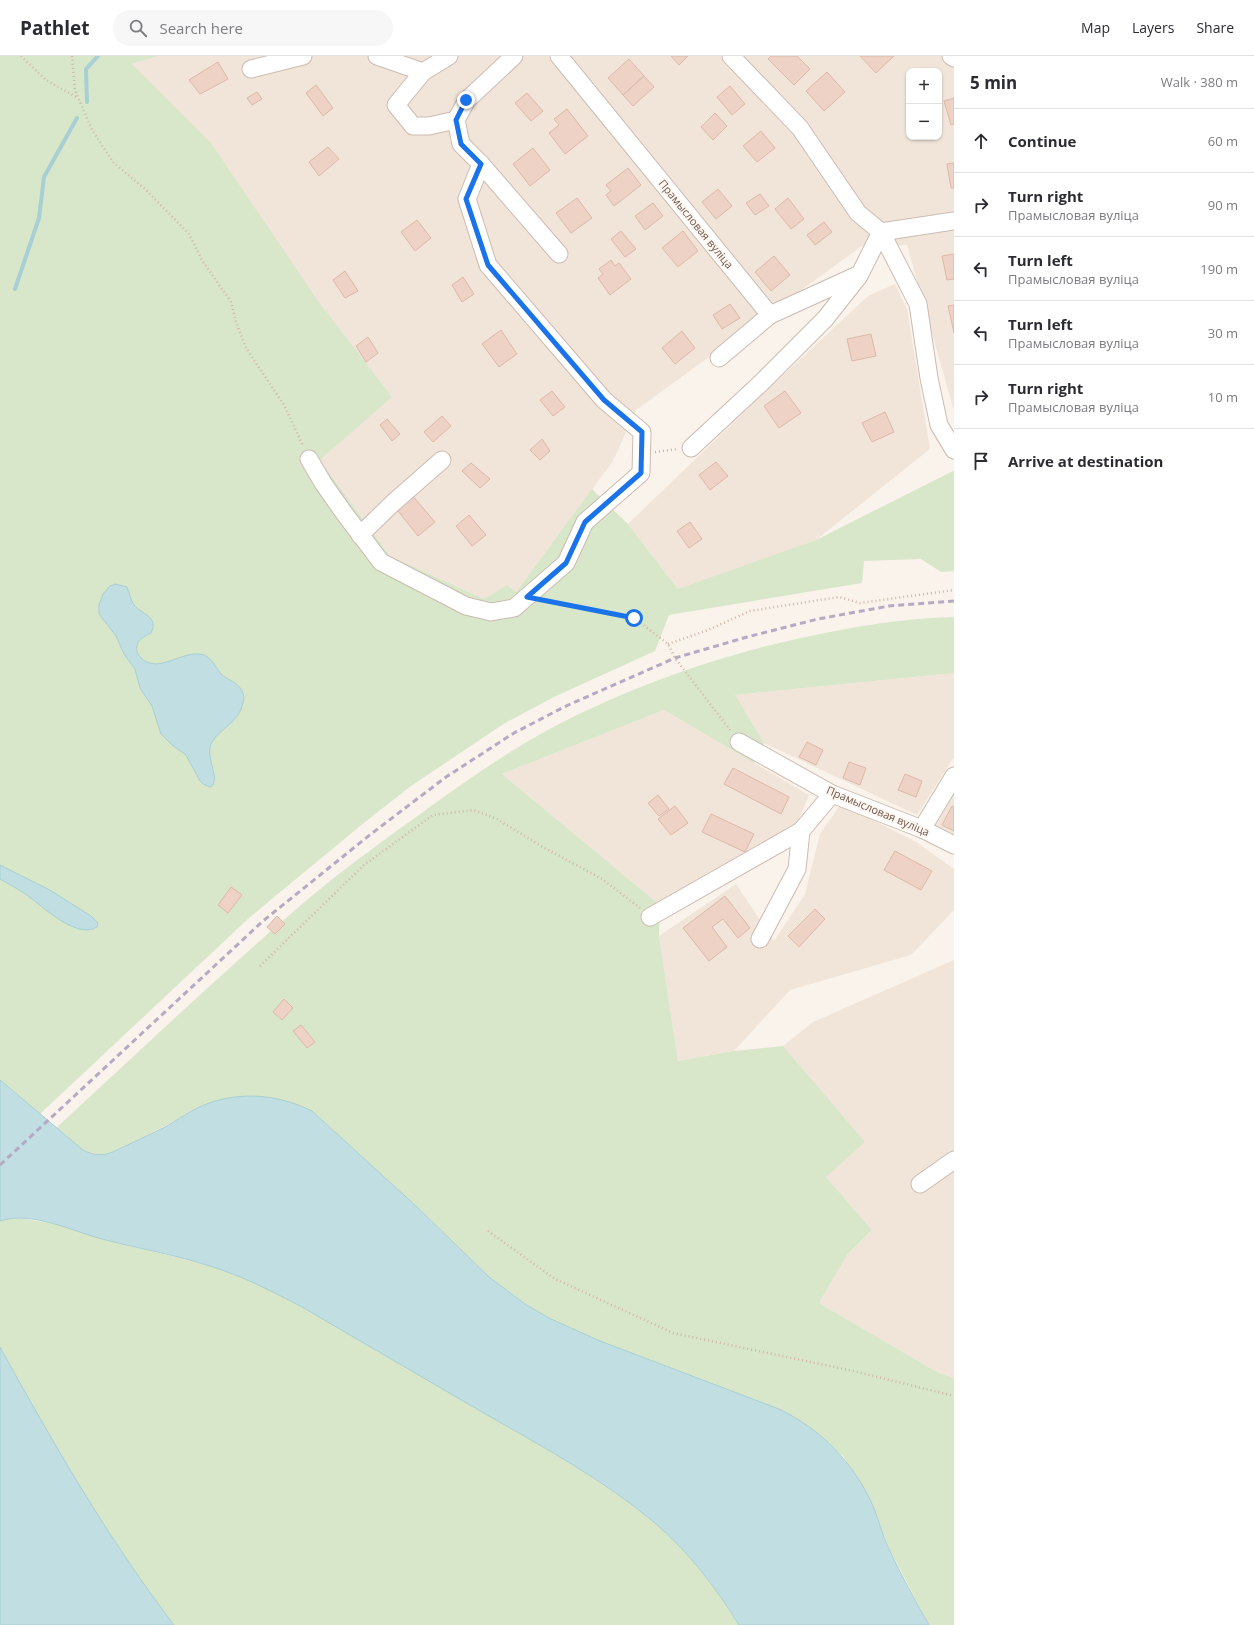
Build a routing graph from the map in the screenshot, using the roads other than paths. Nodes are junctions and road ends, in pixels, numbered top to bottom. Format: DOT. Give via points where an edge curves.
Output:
graph roads {
  1 [pos="303,56"];
  2 [pos="377,56"];
  3 [pos="449,56"];
  4 [pos="514,56"];
  5 [pos="559,56"];
  6 [pos="731,56"];
  7 [pos="951,56"];
  8 [pos="954,58"];
  9 [pos="251,69"];
  10 [pos="423,72"];
  11 [pos="456,120"];
  12 [pos="481,164"];
  13 [pos="954,221"];
  14 [pos="881,232"];
  15 [pos="559,254"];
  16 [pos="860,274"];
  17 [pos="770,315"];
  18 [pos="719,358"];
  19 [pos="691,448"];
  20 [pos="954,450"];
  21 [pos="309,458"];
  22 [pos="442,460"];
  23 [pos="360,534"];
  24 [pos="739,742"];
  25 [pos="954,776"];
  26 [pos="832,794"];
  27 [pos="922,829"];
  28 [pos="801,831"];
  29 [pos="954,845"];
  30 [pos="650,916"];
  31 [pos="760,939"];
  32 [pos="954,1160"];
  33 [pos="920,1184"];
  1 -- 9 [label="street"];
  2 -- 10 [label="street"];
  3 -- 10 [label="street"];
  4 -- 11 [label="street" via="466,100"];
  5 -- 17 [label="street, Прамысловая вуліца"];
  6 -- 14 [label="street" via="800,128 858,214"];
  7 -- 8 [label="street"];
  10 -- 11 [label="street" via="396,105 413,126 429,126"];
  11 -- 12 [label="street" via="461,144"];
  12 -- 15 [label="street"];
  12 -- 23 [label="street" via="466,199 488,265 604,400 642,432 641,473 585,522 566,563 514,608 491,612 466,606 381,562"];
  13 -- 14 [label="street"];
  14 -- 16 [label="street"];
  14 -- 20 [label="street" via="918,304 939,425"];
  16 -- 17 [label="street"];
  16 -- 19 [label="street" via="825,319 761,384"];
  17 -- 18 [label="street"];
  21 -- 23 [label="street" via="323,483"];
  22 -- 23 [label="street"];
  24 -- 26 [label="street, Прамысловая вуліца"];
  25 -- 27 [label="street"];
  26 -- 27 [label="street, Прамысловая вуліца"];
  26 -- 28 [label="street"];
  27 -- 29 [label="street, Прамысловая вуліца"];
  28 -- 30 [label="street"];
  28 -- 31 [label="street" via="797,868"];
  32 -- 33 [label="street"];
}
